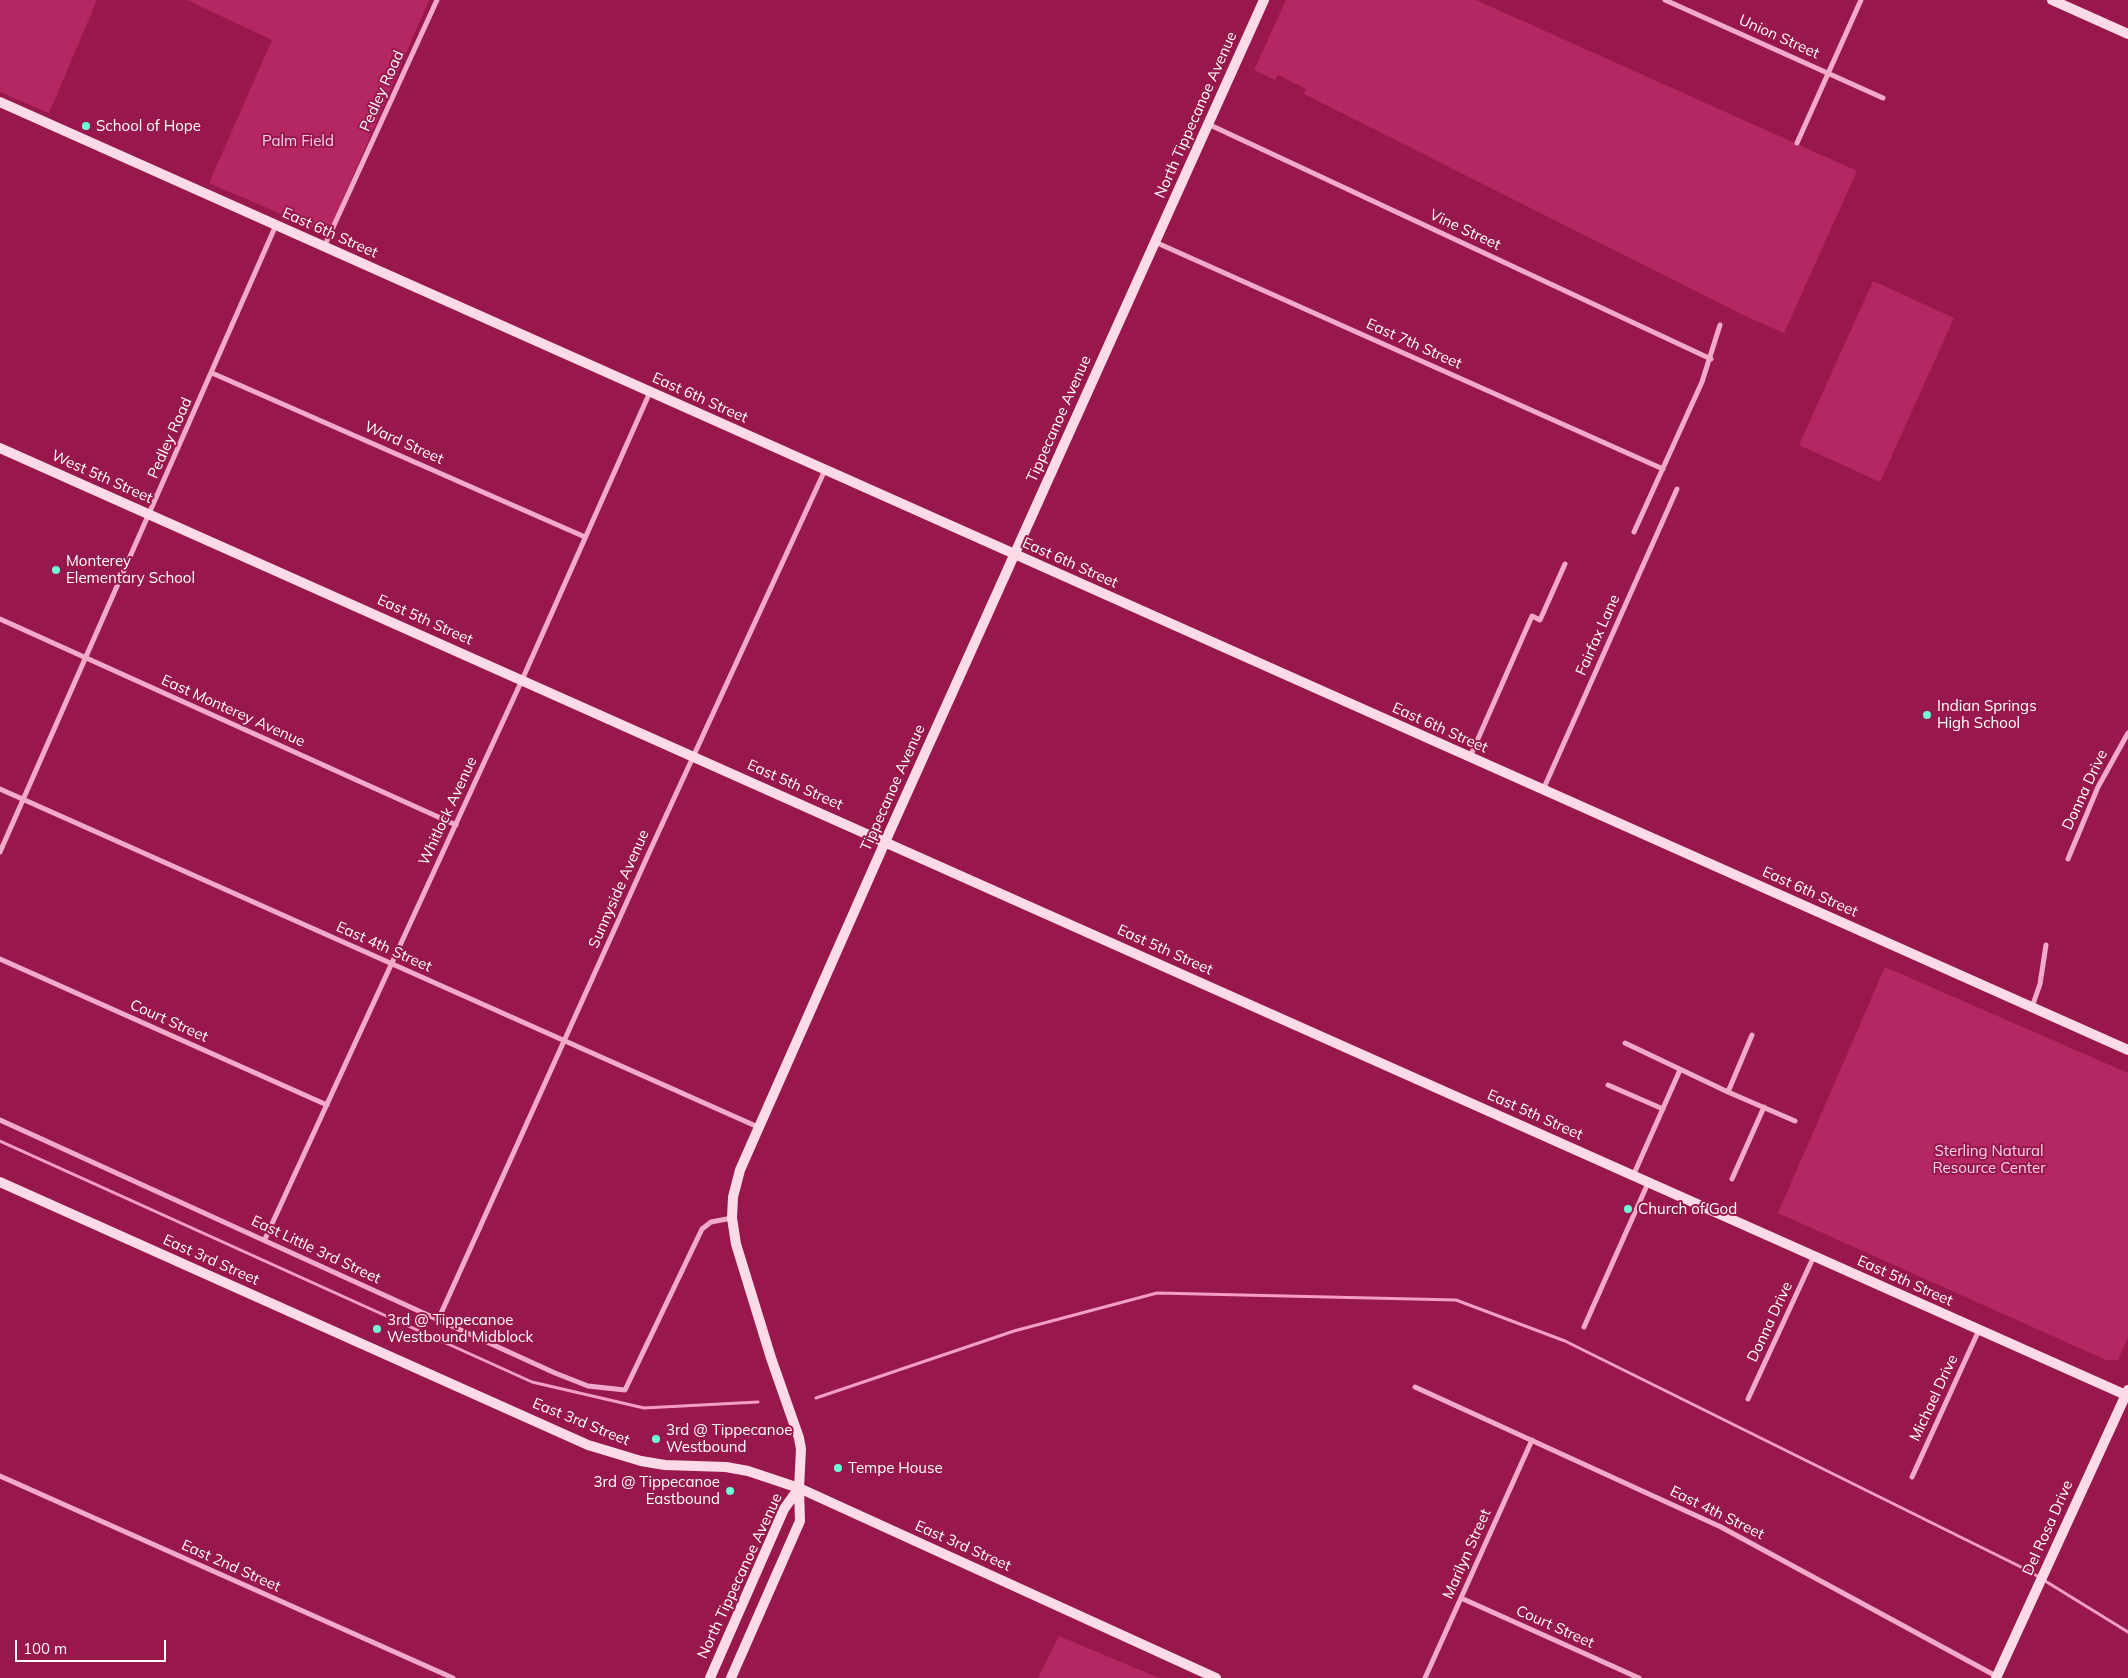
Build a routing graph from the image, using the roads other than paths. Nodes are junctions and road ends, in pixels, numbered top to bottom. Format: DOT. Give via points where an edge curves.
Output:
graph roads {
  1 [pos="437,0"];
  2 [pos="1264,0"];
  3 [pos="1665,0"];
  4 [pos="1860,0"];
  5 [pos="2052,0"];
  6 [pos="2128,34"];
  7 [pos="1828,73"];
  8 [pos="1883,98"];
  9 [pos="0,102"];
  10 [pos="1208,124"];
  11 [pos="1797,143"];
  12 [pos="276,226"];
  13 [pos="1155,242"];
  14 [pos="324,247"];
  15 [pos="1720,325"];
  16 [pos="1711,359"];
  17 [pos="212,373"];
  18 [pos="650,392"];
  19 [pos="0,448"];
  20 [pos="1663,469"];
  21 [pos="825,470"];
  22 [pos="1677,490"];
  23 [pos="149,514"];
  24 [pos="1634,532"];
  25 [pos="192,533"];
  26 [pos="585,537"];
  27 [pos="1014,555"];
  28 [pos="1565,564"];
  29 [pos="0,619"];
  30 [pos="86,658"];
  31 [pos="522,680"];
  32 [pos="2128,734"];
  33 [pos="693,756"];
  34 [pos="1469,758"];
  35 [pos="0,789"];
  36 [pos="1542,790"];
  37 [pos="23,800"];
  38 [pos="456,824"];
  39 [pos="885,842"];
  40 [pos="0,852"];
  41 [pos="2068,859"];
  42 [pos="2046,945"];
  43 [pos="0,959"];
  44 [pos="392,964"];
  45 [pos="2032,1006"];
  46 [pos="1752,1035"];
  47 [pos="564,1041"];
  48 [pos="1625,1044"];
  49 [pos="2128,1050"];
  50 [pos="1680,1070"];
  51 [pos="1608,1085"];
  52 [pos="1728,1092"];
  53 [pos="327,1105"];
  54 [pos="1764,1108"];
  55 [pos="1663,1109"];
  56 [pos="0,1120"];
  57 [pos="1795,1121"];
  58 [pos="758,1127"];
  59 [pos="1632,1176"];
  60 [pos="1732,1179"];
  61 [pos="0,1182"];
  62 [pos="1648,1183"];
  63 [pos="732,1218"];
  64 [pos="265,1239"];
  65 [pos="1814,1256"];
  66 [pos="438,1320"];
  67 [pos="1584,1327"];
  68 [pos="1979,1330"];
  69 [pos="771,1358"];
  70 [pos="1415,1387"];
  71 [pos="2127,1394"];
  72 [pos="1748,1399"];
  73 [pos="1532,1440"];
  74 [pos="0,1476"];
  75 [pos="1912,1477"];
  76 [pos="799,1488"];
  77 [pos="1461,1598"];
  78 [pos="453,1678"];
  79 [pos="710,1678"];
  80 [pos="731,1678"];
  81 [pos="1216,1678"];
  82 [pos="1425,1678"];
  83 [pos="1639,1678"];
  84 [pos="1997,1678"];
  1 -- 14 [label="street, Pedley Road"];
  2 -- 10 [label="street, North Tippecanoe Avenue"];
  3 -- 7 [label="street, Union Street"];
  4 -- 7 [label="street"];
  5 -- 6 [label="street"];
  7 -- 8 [label="street, Union Street"];
  7 -- 11 [label="street"];
  9 -- 12 [label="street, East 6th Street"];
  10 -- 13 [label="street, North Tippecanoe Avenue"];
  10 -- 16 [label="street, Vine Street"];
  12 -- 14 [label="street, East 6th Street"];
  12 -- 17 [label="street, Pedley Road"];
  13 -- 20 [label="street, East 7th Street"];
  13 -- 27 [label="street, Tippecanoe Avenue"];
  14 -- 18 [label="street, East 6th Street"];
  15 -- 16 [label="street"];
  16 -- 20 [label="street"];
  17 -- 23 [label="street, Pedley Road"];
  17 -- 26 [label="street, Ward Street"];
  18 -- 21 [label="street, East 6th Street"];
  18 -- 26 [label="street, Whitlock Avenue"];
  19 -- 23 [label="street, West 5th Street"];
  20 -- 24 [label="street"];
  21 -- 27 [label="street, East 6th Street"];
  21 -- 33 [label="street, Sunnyside Avenue"];
  22 -- 36 [label="street, Fairfax Lane"];
  23 -- 25 [label="street, West 5th Street"];
  23 -- 30 [label="street, Pedley Road"];
  25 -- 31 [label="street, East 5th Street"];
  26 -- 31 [label="street, Whitlock Avenue"];
  27 -- 34 [label="street, East 6th Street"];
  27 -- 39 [label="street, Tippecanoe Avenue"];
  28 -- 34 [label="street" via="1540,620 1532,616"];
  29 -- 30 [label="street, East Monterey Avenue"];
  30 -- 37 [label="street, Pedley Road"];
  30 -- 38 [label="street, East Monterey Avenue"];
  31 -- 33 [label="street, East 5th Street"];
  31 -- 38 [label="street, Whitlock Avenue"];
  32 -- 41 [label="street, Donna Drive" via="2098,787"];
  33 -- 39 [label="street, East 5th Street"];
  33 -- 47 [label="street, Sunnyside Avenue"];
  34 -- 36 [label="street, East 6th Street"];
  35 -- 37 [label="street, East 4th Street"];
  36 -- 45 [label="street, East 6th Street"];
  37 -- 40 [label="street, Pedley Road"];
  37 -- 44 [label="street, East 4th Street"];
  38 -- 44 [label="street, Whitlock Avenue"];
  39 -- 58 [label="street, Tippecanoe Avenue"];
  39 -- 59 [label="street, East 5th Street"];
  42 -- 45 [label="street" via="2040,984"];
  43 -- 53 [label="street, Court Street"];
  44 -- 47 [label="street, East 4th Street"];
  44 -- 53 [label="street, Whitlock Avenue"];
  45 -- 49 [label="street, East 6th Street"];
  46 -- 52 [label="street"];
  47 -- 58 [label="street, East 4th Street"];
  47 -- 66 [label="street, Sunnyside Avenue"];
  48 -- 50 [label="street"];
  50 -- 52 [label="street"];
  50 -- 55 [label="street"];
  51 -- 55 [label="street"];
  52 -- 54 [label="street"];
  53 -- 64 [label="street, Whitlock Avenue"];
  54 -- 57 [label="street"];
  54 -- 60 [label="street"];
  55 -- 59 [label="street"];
  56 -- 64 [label="street, East Little 3rd Street"];
  58 -- 63 [label="street, Tippecanoe Avenue" via="737,1179"];
  59 -- 62 [label="street, East 5th Street"];
  61 -- 76 [label="street, East 3rd Street" via="588,1445 640,1461 748,1471"];
  62 -- 65 [label="street, East 5th Street"];
  62 -- 67 [label="street"];
  63 -- 66 [label="street, East Little 3rd Street" via="712,1222 702,1230 626,1390 588,1386"];
  63 -- 69 [label="street, Tippecanoe Avenue" via="736,1244"];
  64 -- 66 [label="street, East Little 3rd Street"];
  65 -- 68 [label="street, East 5th Street"];
  65 -- 72 [label="street, Donna Drive"];
  68 -- 71 [label="street, East 5th Street"];
  68 -- 75 [label="street, Michael Drive"];
  69 -- 76 [label="street, North Tippecanoe Avenue" via="799,1438"];
  70 -- 73 [label="street, East 4th Street"];
  71 -- 84 [label="street, Del Rosa Drive"];
  73 -- 77 [label="street, Marilyn Street"];
  73 -- 84 [label="street, East 4th Street" via="1720,1527"];
  74 -- 78 [label="street, East 2nd Street"];
  76 -- 79 [label="street, North Tippecanoe Avenue" via="784,1510"];
  76 -- 80 [label="street, North Tippecanoe Avenue" via="800,1521"];
  76 -- 81 [label="street, East 3rd Street"];
  77 -- 82 [label="street, Marilyn Street"];
  77 -- 83 [label="street, Court Street"];
}
